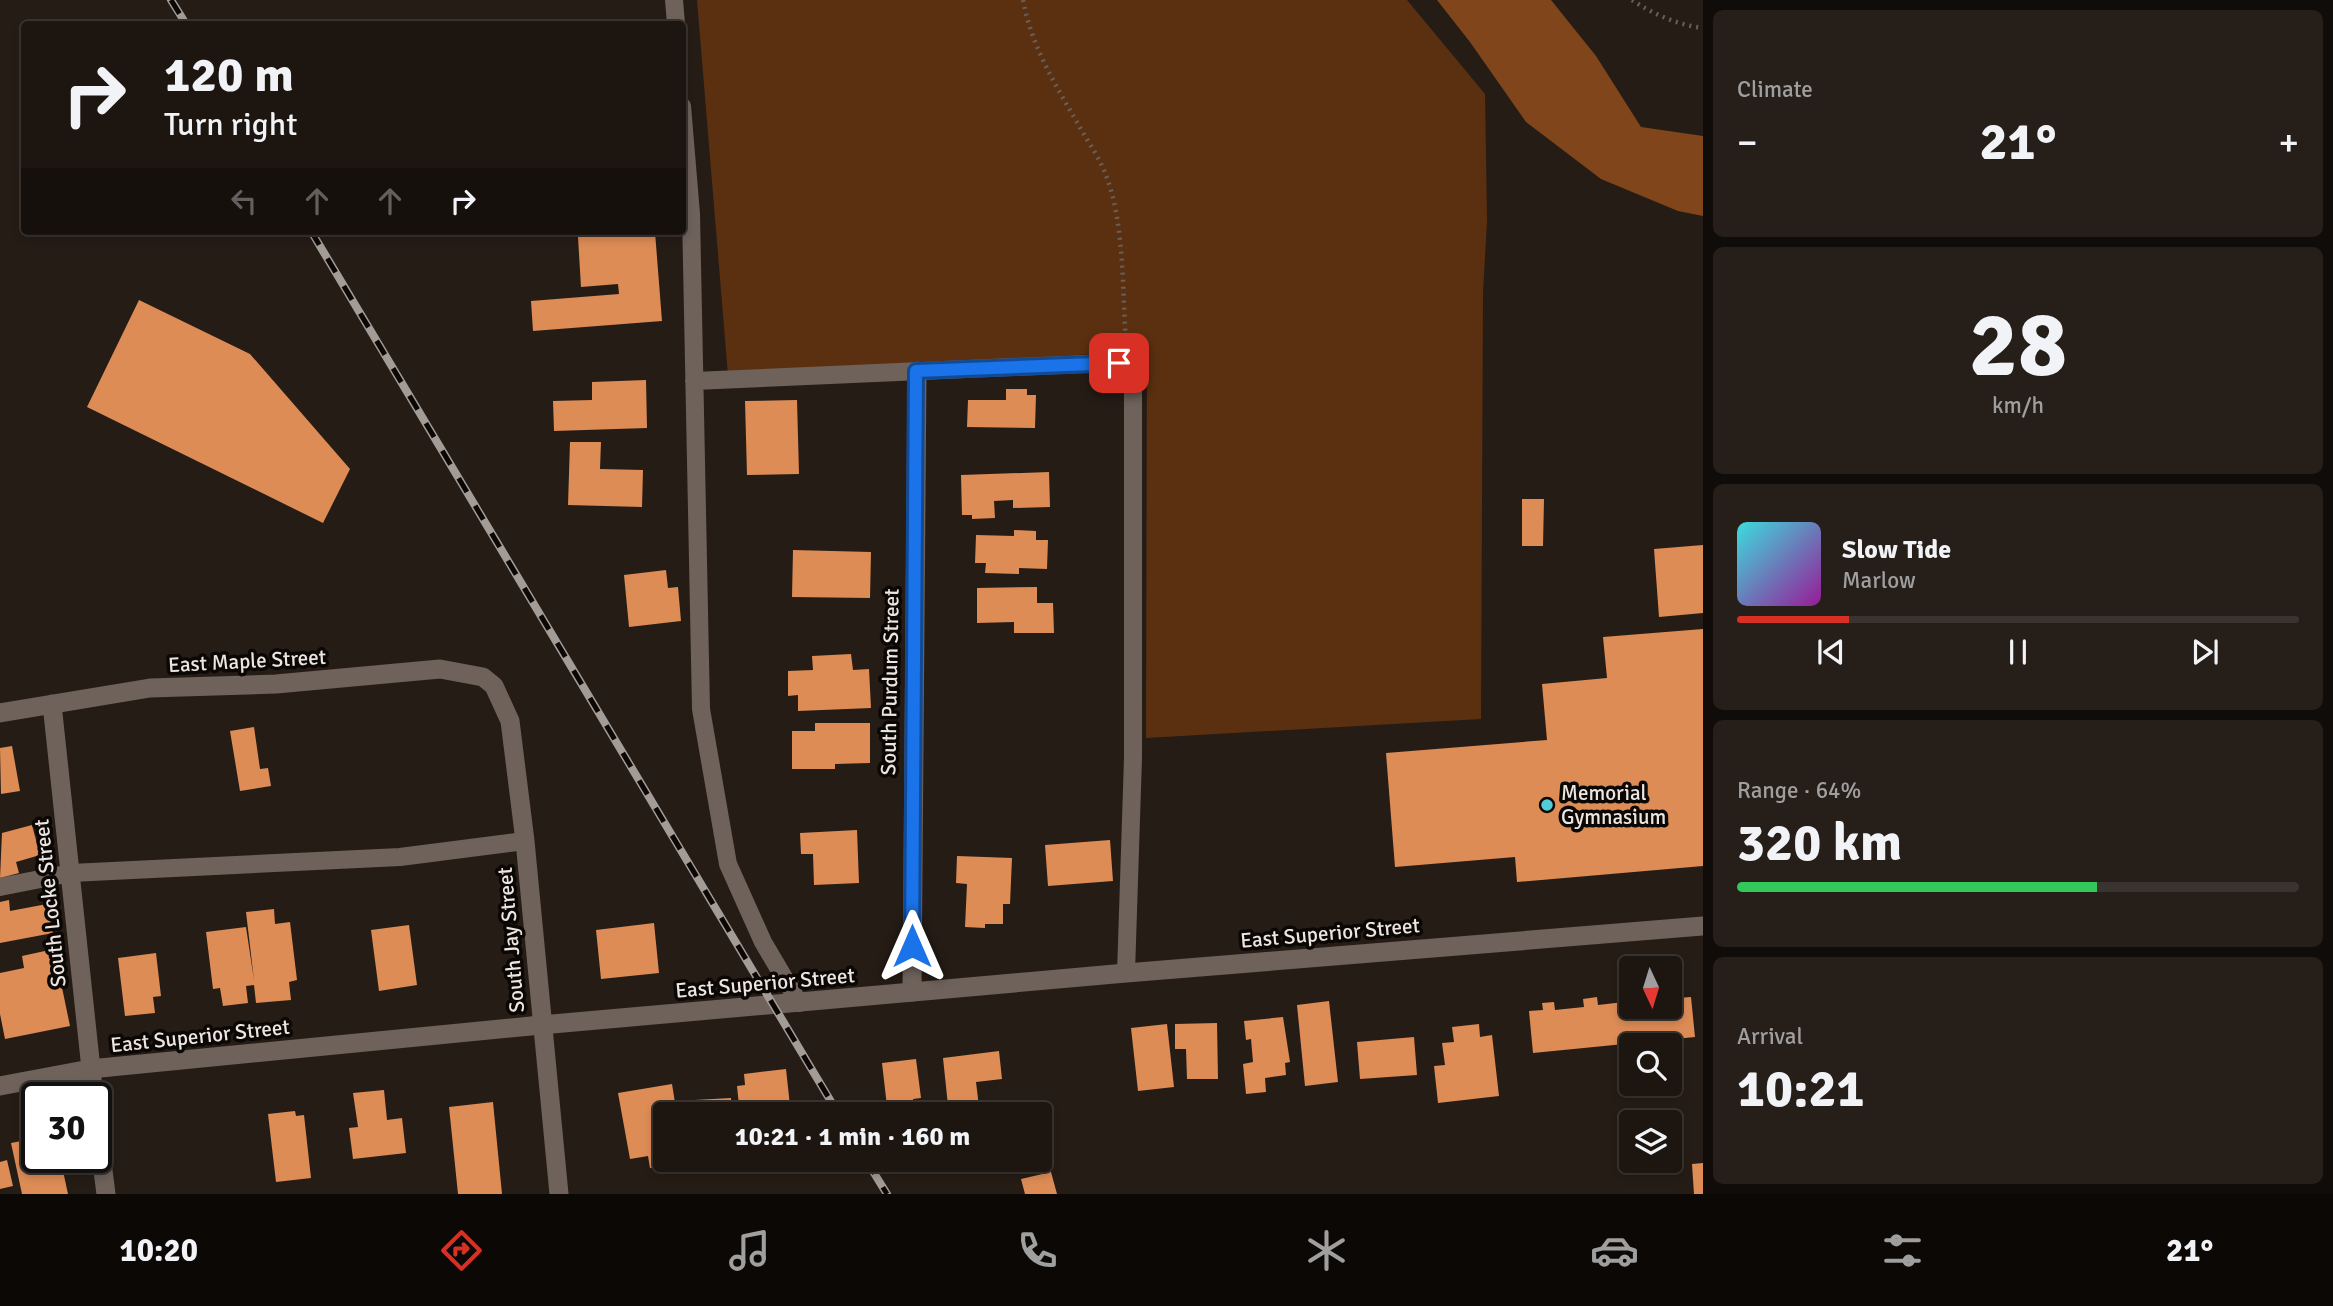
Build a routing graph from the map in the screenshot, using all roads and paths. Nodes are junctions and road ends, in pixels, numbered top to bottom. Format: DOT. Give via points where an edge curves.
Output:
graph roads {
  1 [pos="674,0"];
  2 [pos="1023,0"];
  3 [pos="1632,0"];
  4 [pos="676,21"];
  5 [pos="1703,28"];
  6 [pos="686,154"];
  7 [pos="1128,365"];
  8 [pos="916,371"];
  9 [pos="694,381"];
  10 [pos="494,686"];
  11 [pos="52,704"];
  12 [pos="0,713"];
  13 [pos="525,841"];
  14 [pos="71,873"];
  15 [pos="0,887"];
  16 [pos="1703,926"];
  17 [pos="1126,973"];
  18 [pos="912,992"];
  19 [pos="799,1003"];
  20 [pos="541,1025"];
  21 [pos="90,1069"];
  22 [pos="92,1082"];
  23 [pos="0,1086"];
  24 [pos="103,1173"];
  25 [pos="106,1194"];
  26 [pos="559,1194"];
  1 -- 4 [label="lane"];
  2 -- 7 [label="path" via="1028,28 1046,68 1112,192"];
  3 -- 5 [label="path" via="1659,15"];
  6 -- 9 [label="lane"];
  7 -- 8 [label="lane"];
  7 -- 17 [label="lane" via="1133,371 1135,402 1133,758"];
  8 -- 9 [label="lane"];
  8 -- 18 [label="street, South Purdum Street"];
  9 -- 19 [label="lane" via="701,709 728,863 763,942"];
  10 -- 11 [label="street, East Maple Street" via="482,677 440,669 276,684 150,688"];
  10 -- 13 [label="street, South Jay Street" via="510,721"];
  11 -- 12 [label="street, East Maple Street"];
  11 -- 14 [label="street, South Locke Street"];
  13 -- 14 [label="lane" via="400,857"];
  13 -- 20 [label="street, South Jay Street"];
  14 -- 15 [label="lane"];
  14 -- 21 [label="street, South Locke Street"];
  16 -- 17 [label="street, East Superior Street"];
  17 -- 18 [label="street, East Superior Street"];
  18 -- 19 [label="street, East Superior Street"];
  19 -- 20 [label="street, East Superior Street"];
  20 -- 21 [label="street, East Superior Street"];
  20 -- 26 [label="street, South Jay Street"];
  21 -- 22 [label="street, South Locke Street"];
  21 -- 23 [label="street, East Superior Street"];
  24 -- 25 [label="street"];
}
